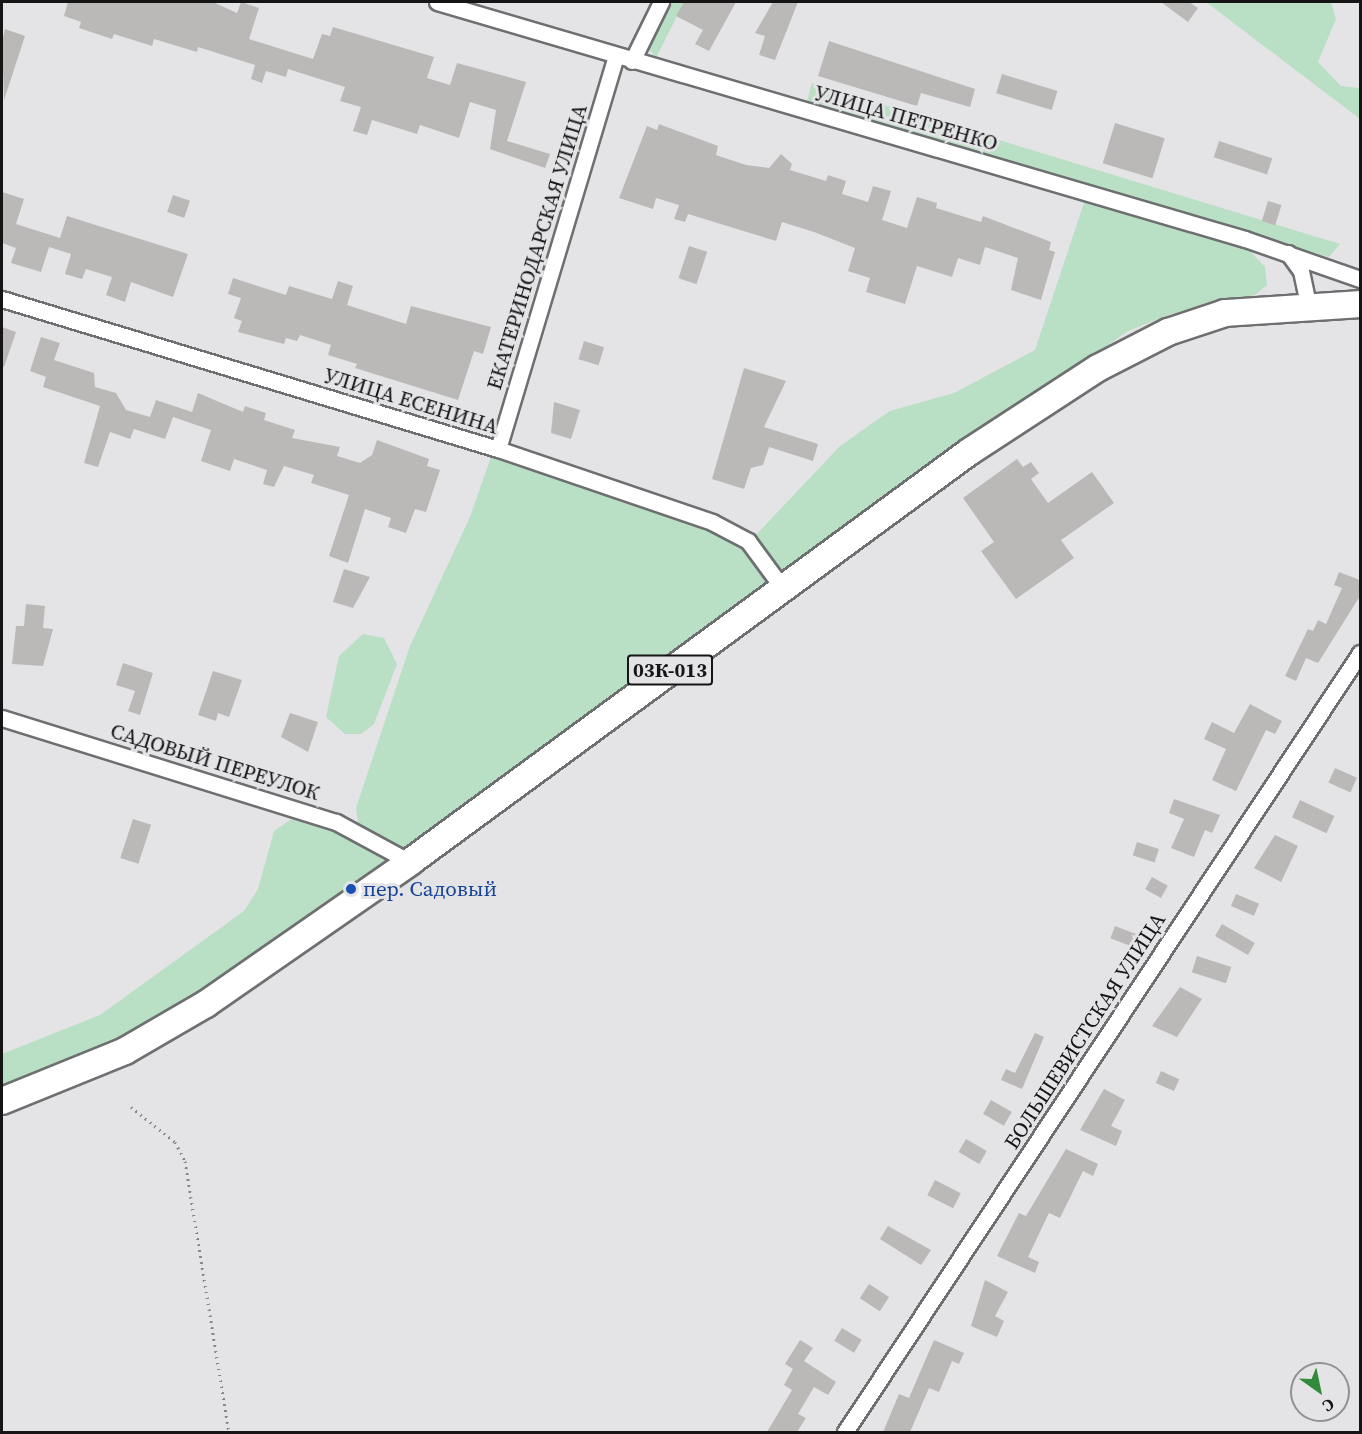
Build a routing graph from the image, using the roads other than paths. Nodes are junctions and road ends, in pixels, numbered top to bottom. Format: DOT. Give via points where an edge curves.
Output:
graph roads {
  1 [pos="438,2"];
  2 [pos="662,2"];
  3 [pos="616,56"];
  4 [pos="632,61"];
  5 [pos="1288,253"];
  6 [pos="1360,279"];
  7 [pos="2,299"];
  8 [pos="1308,304"];
  9 [pos="1360,304"];
  10 [pos="498,449"];
  11 [pos="782,586"];
  12 [pos="1360,653"];
  13 [pos="2,718"];
  14 [pos="410,862"];
  15 [pos="2,1101"];
  16 [pos="845,1432"];
  1 -- 3 [label="street, УЛИЦА ПЕТРЕНКО"];
  2 -- 4 [label="street"];
  3 -- 4 [label="street, УЛИЦА ПЕТРЕНКО"];
  3 -- 10 [label="street, ЕКАТЕРИНОДАРСКАЯ УЛИЦА"];
  4 -- 5 [label="street, УЛИЦА ПЕТРЕНКО"];
  5 -- 6 [label="street, УЛИЦА ПЕТРЕНКО"];
  5 -- 8 [label="street" via="1301,271"];
  7 -- 10 [label="street, УЛИЦА ЕСЕНИНА"];
  8 -- 9 [label="main road, 03К-013"];
  8 -- 11 [label="main road, 03К-013" via="1200,320 1098,368"];
  10 -- 11 [label="street, УЛИЦА ЕСЕНИНА" via="730,531 754,548"];
  11 -- 14 [label="main road, 03К-013"];
  12 -- 16 [label="street, БОЛЬШЕВИСТСКАЯ УЛИЦА"];
  13 -- 14 [label="street, САДОВЫЙ ПЕРЕУЛОК" via="336,822"];
  14 -- 15 [label="main road, 03К-013" via="165,1029 86,1070"];
}
